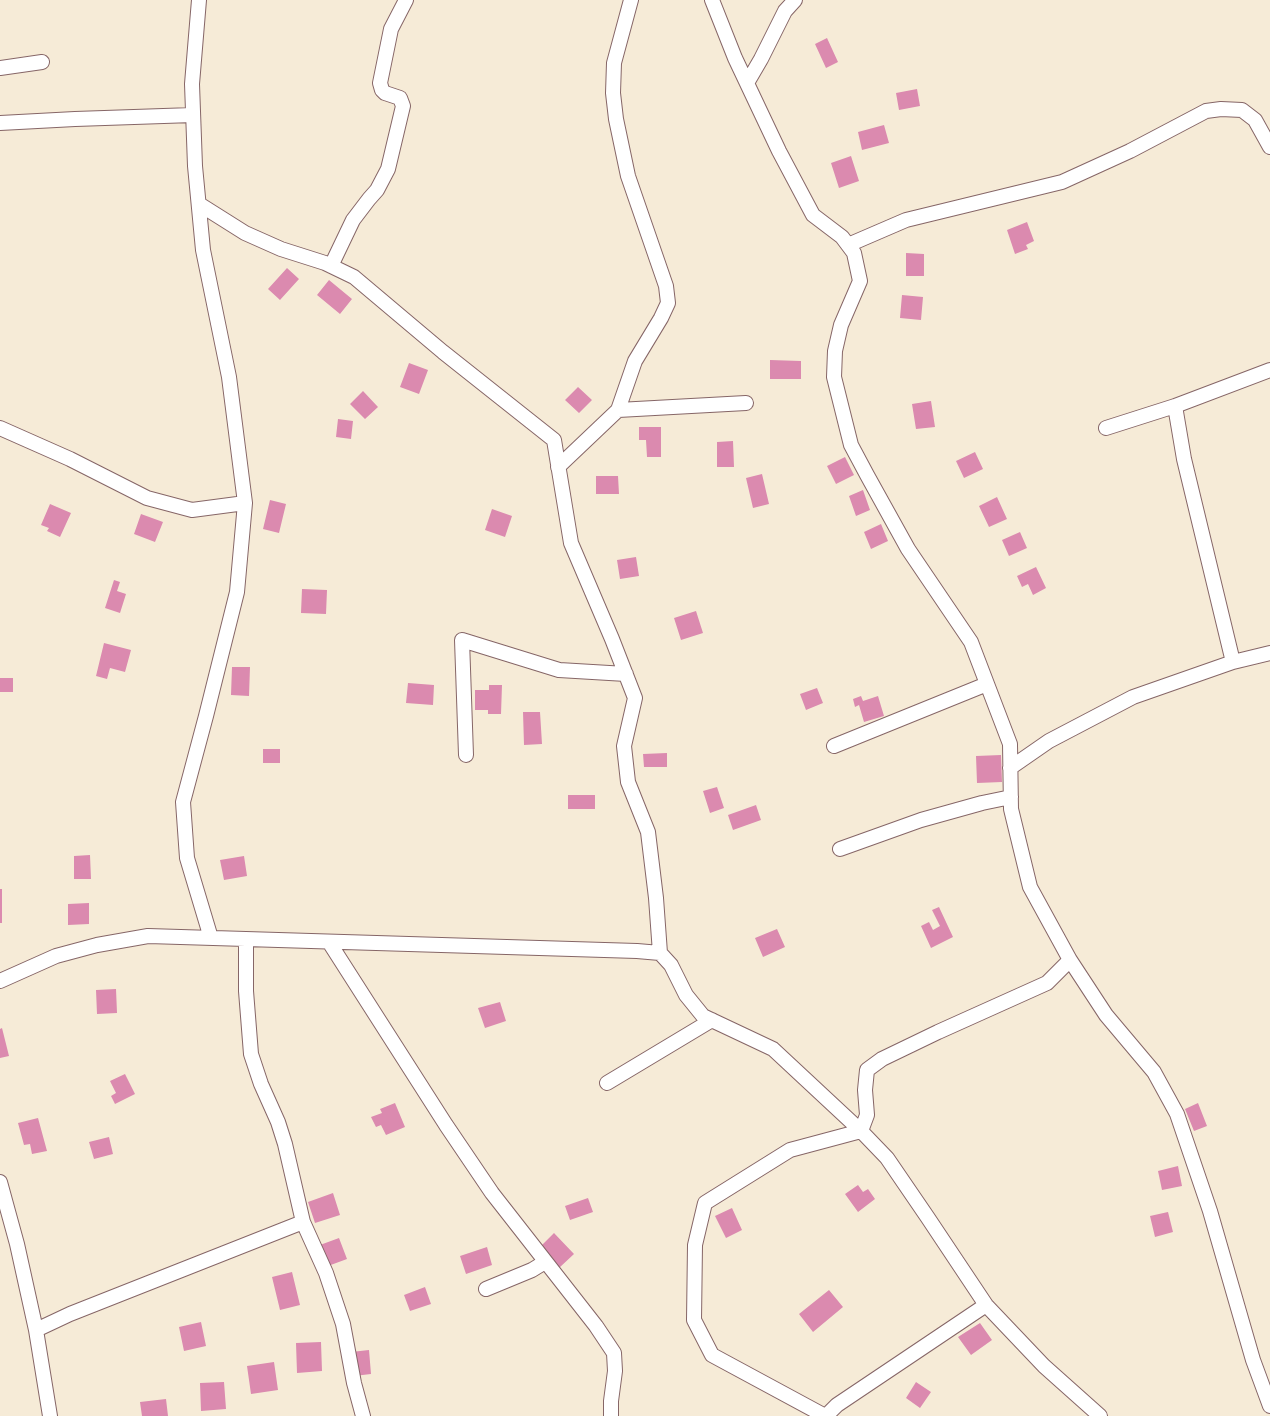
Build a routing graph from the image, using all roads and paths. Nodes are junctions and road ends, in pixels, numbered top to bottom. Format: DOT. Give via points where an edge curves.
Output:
graph roads {
  1 [pos="199,0"];
  2 [pos="406,0"];
  3 [pos="631,0"];
  4 [pos="712,0"];
  5 [pos="794,0"];
  6 [pos="42,62"];
  7 [pos="0,68"];
  8 [pos="747,83"];
  9 [pos="193,115"];
  10 [pos="0,123"];
  11 [pos="1270,147"];
  12 [pos="199,204"];
  13 [pos="848,244"];
  14 [pos="331,266"];
  15 [pos="1270,370"];
  16 [pos="746,403"];
  17 [pos="1175,406"];
  18 [pos="618,410"];
  19 [pos="0,428"];
  20 [pos="1106,428"];
  21 [pos="558,467"];
  22 [pos="245,502"];
  23 [pos="1270,653"];
  24 [pos="1233,662"];
  25 [pos="626,674"];
  26 [pos="987,684"];
  27 [pos="834,746"];
  28 [pos="466,754"];
  29 [pos="1010,768"];
  30 [pos="1011,797"];
  31 [pos="840,849"];
  32 [pos="211,938"];
  33 [pos="246,939"];
  34 [pos="329,942"];
  35 [pos="660,953"];
  36 [pos="1070,960"];
  37 [pos="0,981"];
  38 [pos="712,1020"];
  39 [pos="608,1083"];
  40 [pos="861,1131"];
  41 [pos="0,1182"];
  42 [pos="303,1222"];
  43 [pos="545,1262"];
  44 [pos="486,1290"];
  45 [pos="986,1305"];
  46 [pos="36,1330"];
  47 [pos="1270,1406"];
  48 [pos="50,1416"];
  49 [pos="363,1416"];
  50 [pos="611,1416"];
  51 [pos="826,1416"];
  52 [pos="1100,1416"];
  1 -- 9 [label="street" via="192,84"];
  2 -- 14 [label="street" via="391,29 380,83 382,90 400,98 403,106 388,168 377,190 353,220"];
  3 -- 18 [label="street" via="614,63 616,119 628,176 666,286 668,303 635,361"];
  4 -- 8 [label="street"];
  5 -- 8 [label="street"];
  6 -- 7 [label="street"];
  8 -- 13 [label="street" via="813,215"];
  9 -- 10 [label="street"];
  9 -- 12 [label="street"];
  11 -- 13 [label="street" via="1255,120 1242,110 1206,112 1062,182 906,220"];
  12 -- 14 [label="street" via="245,233"];
  12 -- 22 [label="street" via="203,250 229,377"];
  13 -- 26 [label="street" via="854,253 860,281 841,325 834,377 851,445 908,549 971,642"];
  14 -- 21 [label="street" via="354,277 554,440"];
  15 -- 17 [label="street"];
  16 -- 18 [label="street"];
  17 -- 20 [label="street"];
  17 -- 24 [label="street" via="1184,459"];
  18 -- 21 [label="street"];
  19 -- 22 [label="street" via="147,498 192,510"];
  21 -- 25 [label="street" via="571,543"];
  22 -- 32 [label="street" via="237,592 182,802 187,858"];
  23 -- 24 [label="street"];
  24 -- 29 [label="street" via="1134,697 1049,741"];
  25 -- 28 [label="street" via="559,670 462,640"];
  25 -- 35 [label="street" via="635,698 624,746 628,782 648,832"];
  26 -- 27 [label="street"];
  26 -- 29 [label="street" via="1010,744"];
  29 -- 30 [label="street"];
  30 -- 31 [label="street" via="921,820"];
  30 -- 36 [label="street" via="1030,887"];
  32 -- 33 [label="street"];
  32 -- 37 [label="street" via="148,936 97,944 56,956"];
  33 -- 34 [label="street"];
  33 -- 42 [label="street" via="251,1054 285,1144"];
  34 -- 35 [label="street"];
  34 -- 43 [label="street" via="492,1194"];
  35 -- 38 [label="street" via="671,965 686,995 703,1016"];
  36 -- 40 [label="street" via="1047,984 938,1032 867,1070 867,1115"];
  36 -- 47 [label="street" via="1106,1015 1154,1072 1177,1114"];
  38 -- 39 [label="street"];
  38 -- 40 [label="street" via="773,1049"];
  40 -- 45 [label="street" via="887,1158"];
  40 -- 51 [label="street" via="790,1150 706,1203 695,1245 694,1320 712,1355"];
  41 -- 46 [label="street"];
  42 -- 46 [label="street"];
  42 -- 49 [label="street" via="344,1324"];
  43 -- 44 [label="street"];
  43 -- 50 [label="street" via="614,1353"];
  45 -- 51 [label="street"];
  45 -- 52 [label="street" via="1044,1366"];
  46 -- 48 [label="street"];
}
